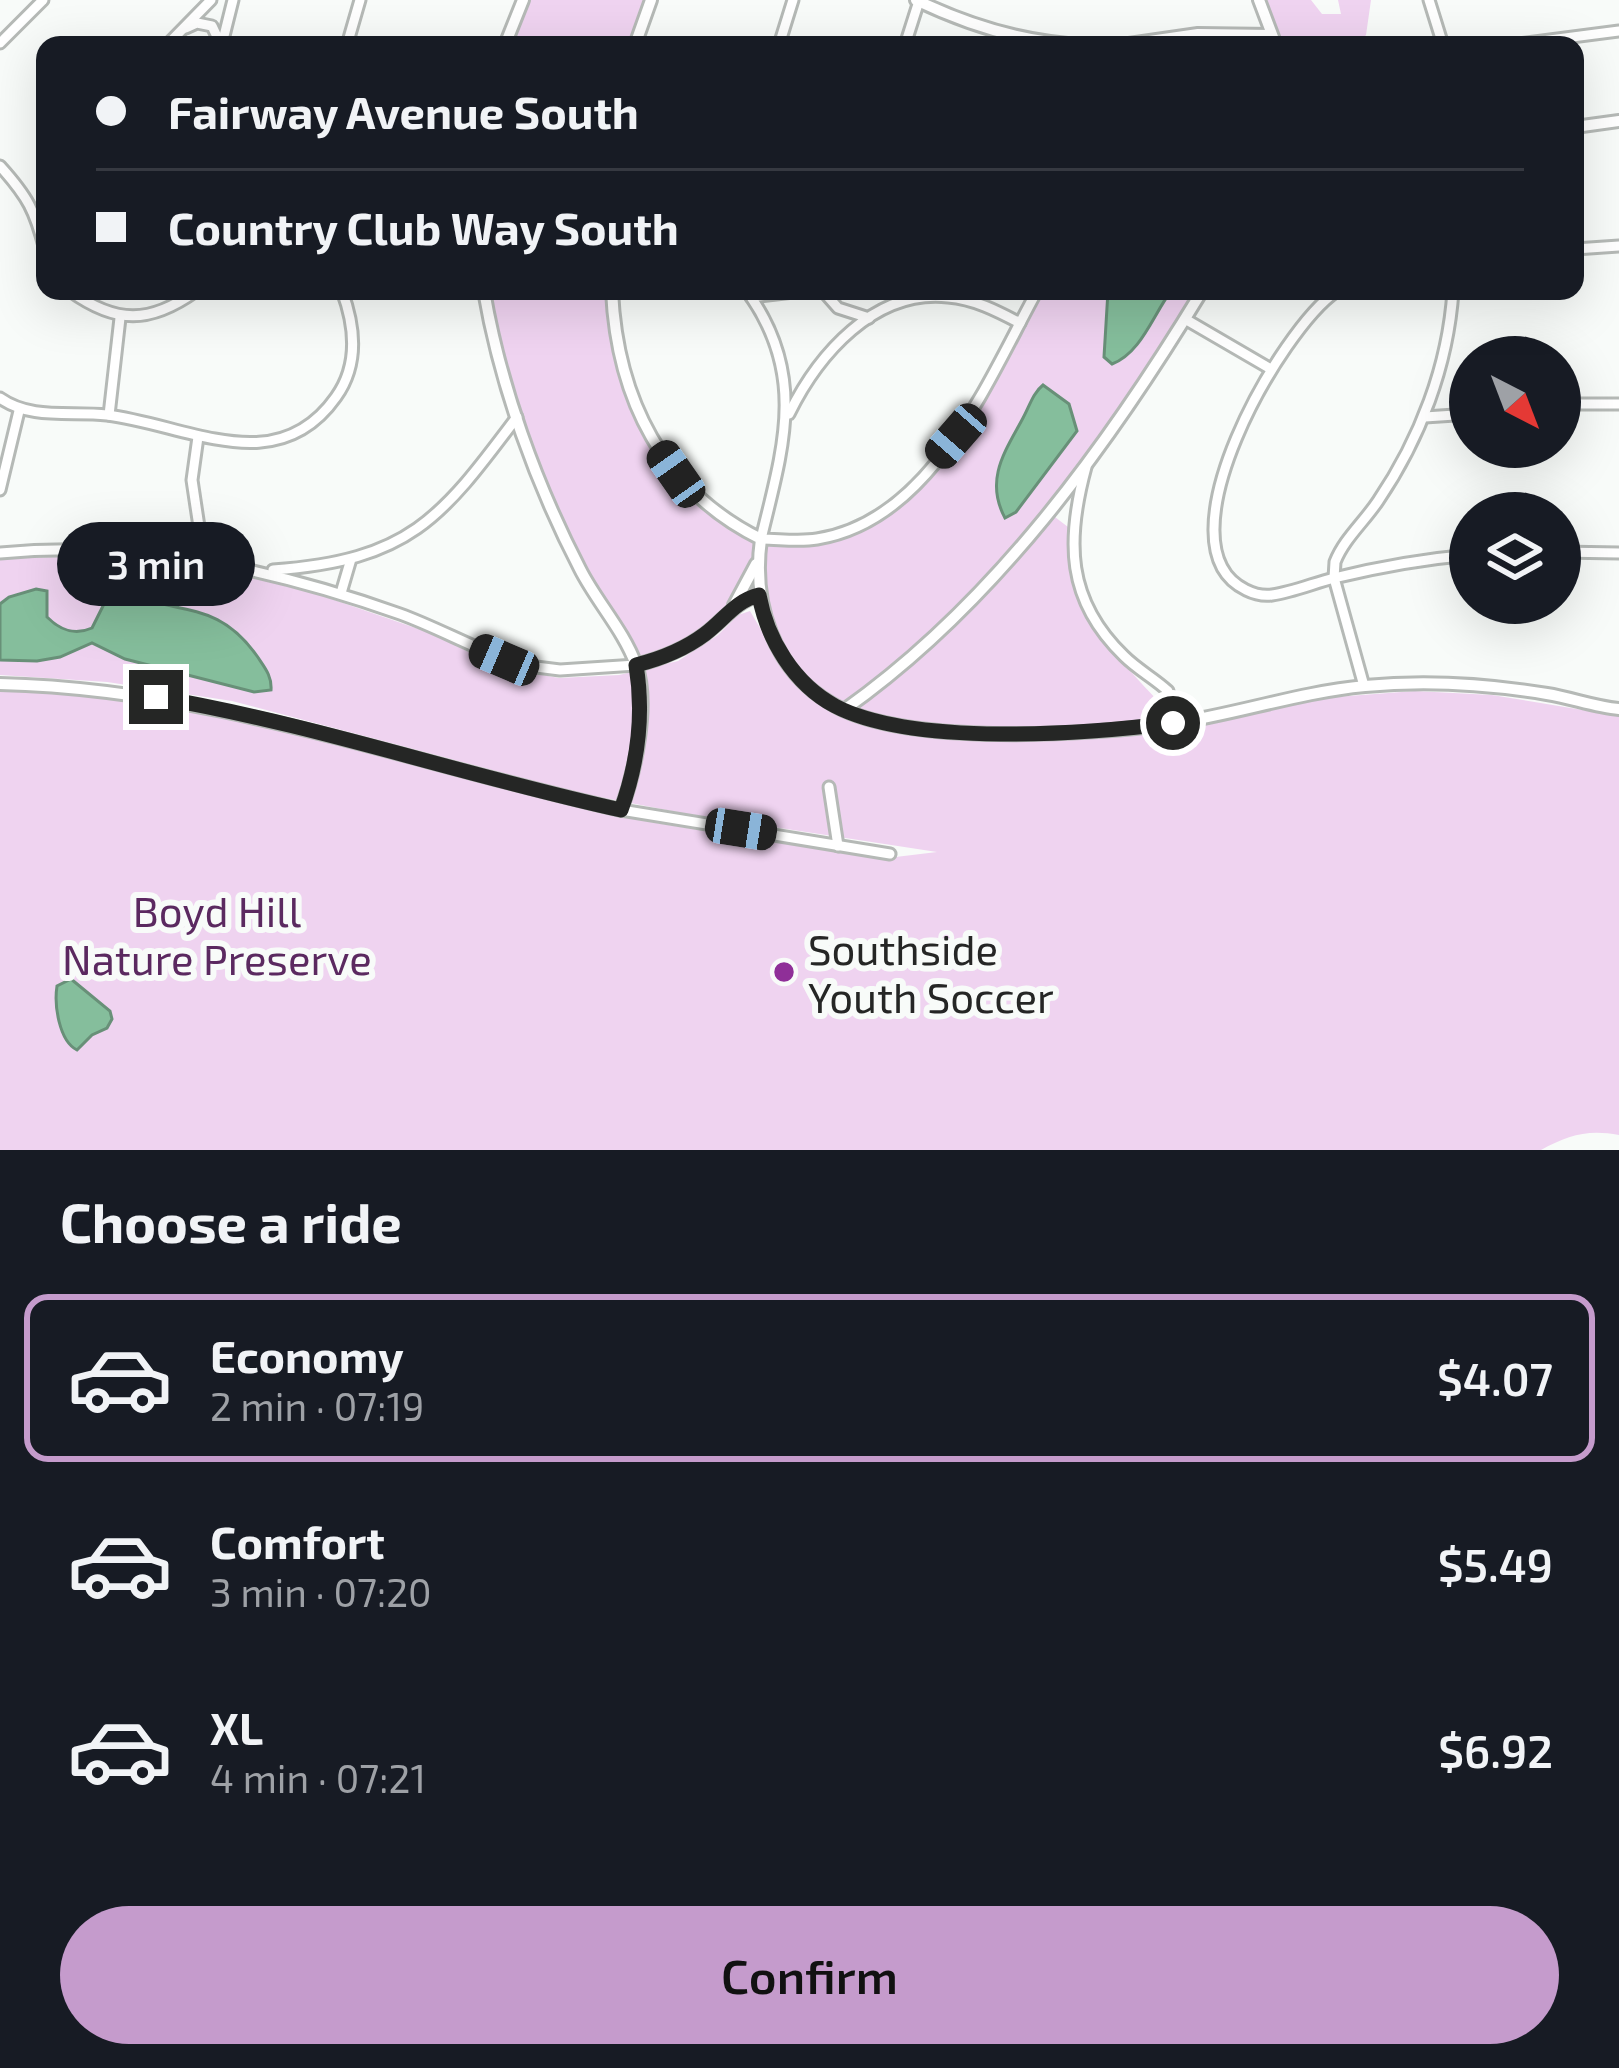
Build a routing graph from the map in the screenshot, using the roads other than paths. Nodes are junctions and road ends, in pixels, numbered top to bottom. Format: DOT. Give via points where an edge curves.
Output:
graph roads {
  1 [pos="43,0"];
  2 [pos="211,0"];
  3 [pos="233,0"];
  4 [pos="360,0"];
  5 [pos="523,0"];
  6 [pos="651,0"];
  7 [pos="793,0"];
  8 [pos="1259,0"];
  9 [pos="1429,0"];
  10 [pos="918,1"];
  11 [pos="182,31"];
  12 [pos="1619,31"];
  13 [pos="177,36"];
  14 [pos="217,36"];
  15 [pos="223,36"];
  16 [pos="350,36"];
  17 [pos="509,36"];
  18 [pos="638,36"];
  19 [pos="782,36"];
  20 [pos="908,36"];
  21 [pos="1021,36"];
  22 [pos="1272,36"];
  23 [pos="1440,36"];
  24 [pos="1580,36"];
  25 [pos="0,43"];
  26 [pos="1619,121"];
  27 [pos="1584,126"];
  28 [pos="0,166"];
  29 [pos="36,214"];
  30 [pos="1619,246"];
  31 [pos="1584,248"];
  32 [pos="87,300"];
  33 [pos="183,300"];
  34 [pos="344,300"];
  35 [pos="483,300"];
  36 [pos="612,300"];
  37 [pos="752,300"];
  38 [pos="831,300"];
  39 [pos="911,300"];
  40 [pos="969,300"];
  41 [pos="1032,300"];
  42 [pos="1197,300"];
  43 [pos="1326,300"];
  44 [pos="1452,300"];
  45 [pos="120,317"];
  46 [pos="869,318"];
  47 [pos="1185,319"];
  48 [pos="1020,323"];
  49 [pos="1271,369"];
  50 [pos="0,398"];
  51 [pos="1581,404"];
  52 [pos="1619,404"];
  53 [pos="19,411"];
  54 [pos="1449,415"];
  55 [pos="109,416"];
  56 [pos="518,417"];
  57 [pos="1425,417"];
  58 [pos="786,418"];
  59 [pos="198,437"];
  60 [pos="1087,463"];
  61 [pos="0,490"];
  62 [pos="1050,508"];
  63 [pos="1072,526"];
  64 [pos="761,539"];
  65 [pos="1581,552"];
  66 [pos="0,553"];
  67 [pos="1619,553"];
  68 [pos="351,559"];
  69 [pos="1449,559"];
  70 [pos="204,560"];
  71 [pos="758,561"];
  72 [pos="262,571"];
  73 [pos="1334,578"];
  74 [pos="341,593"];
  75 [pos="759,595"];
  76 [pos="731,610"];
  77 [pos="763,612"];
  78 [pos="636,665"];
  79 [pos="0,684"];
  80 [pos="1364,686"];
  81 [pos="844,710"];
  82 [pos="1619,710"];
  83 [pos="1173,723"];
  84 [pos="829,787"];
  85 [pos="621,810"];
  86 [pos="838,846"];
  87 [pos="890,854"];
  1 -- 25 [label="street"];
  2 -- 11 [label="street"];
  3 -- 15 [label="street"];
  4 -- 16 [label="street"];
  5 -- 17 [label="street"];
  6 -- 18 [label="street"];
  7 -- 19 [label="street"];
  8 -- 22 [label="street"];
  9 -- 23 [label="street"];
  10 -- 20 [label="street"];
  10 -- 21 [label="street"];
  11 -- 13 [label="street"];
  11 -- 14 [label="street" via="197,23"];
  12 -- 24 [label="street"];
  26 -- 27 [label="street"];
  28 -- 29 [label="street"];
  30 -- 31 [label="street"];
  32 -- 45 [label="street"];
  33 -- 45 [label="street"];
  34 -- 59 [label="street" via="351,366 321,419 262,443"];
  35 -- 56 [label="street"];
  36 -- 64 [label="street" via="627,380 659,450 700,502"];
  37 -- 58 [label="street" via="783,365"];
  38 -- 46 [label="street"];
  39 -- 46 [label="street"];
  40 -- 48 [label="street"];
  41 -- 48 [label="street"];
  42 -- 47 [label="street"];
  43 -- 49 [label="street"];
  44 -- 57 [label="street"];
  45 -- 55 [label="street"];
  46 -- 58 [label="street" via="820,360"];
  47 -- 49 [label="street"];
  47 -- 60 [label="street"];
  48 -- 64 [label="street" via="956,436 876,517 817,539"];
  49 -- 73 [label="street" via="1219,490 1215,558 1230,579 1267,597"];
  50 -- 53 [label="street"];
  51 -- 52 [label="street"];
  53 -- 55 [label="street"];
  53 -- 61 [label="street"];
  54 -- 57 [label="street"];
  55 -- 59 [label="street"];
  56 -- 68 [label="street" via="452,502 401,539"];
  56 -- 78 [label="street" via="579,568"];
  57 -- 73 [label="street" via="1340,550"];
  58 -- 64 [label="street"];
  59 -- 70 [label="street" via="192,480"];
  60 -- 62 [label="street"];
  60 -- 63 [label="street"];
  62 -- 63 [label="street"];
  62 -- 81 [label="street" via="968,604"];
  63 -- 83 [label="street" via="1074,564 1100,629 1168,691"];
  64 -- 71 [label="street"];
  65 -- 67 [label="street"];
  66 -- 70 [label="street" via="109,550"];
  68 -- 72 [label="street"];
  68 -- 74 [label="street"];
  69 -- 73 [label="street"];
  70 -- 72 [label="street"];
  71 -- 75 [label="street"];
  71 -- 76 [label="street"];
  72 -- 74 [label="street"];
  73 -- 80 [label="street"];
  74 -- 78 [label="street" via="529,666"];
  75 -- 76 [label="street"];
  75 -- 77 [label="street"];
  76 -- 77 [label="street"];
  76 -- 78 [label="street" via="684,647"];
  77 -- 81 [label="street" via="797,674"];
  78 -- 85 [label="street" via="635,772"];
  79 -- 85 [label="street" via="228,710"];
  80 -- 82 [label="street" via="1509,688"];
  80 -- 83 [label="street"];
  81 -- 83 [label="street" via="989,733"];
  84 -- 86 [label="street"];
  85 -- 86 [label="street"];
  86 -- 87 [label="street"];
}
